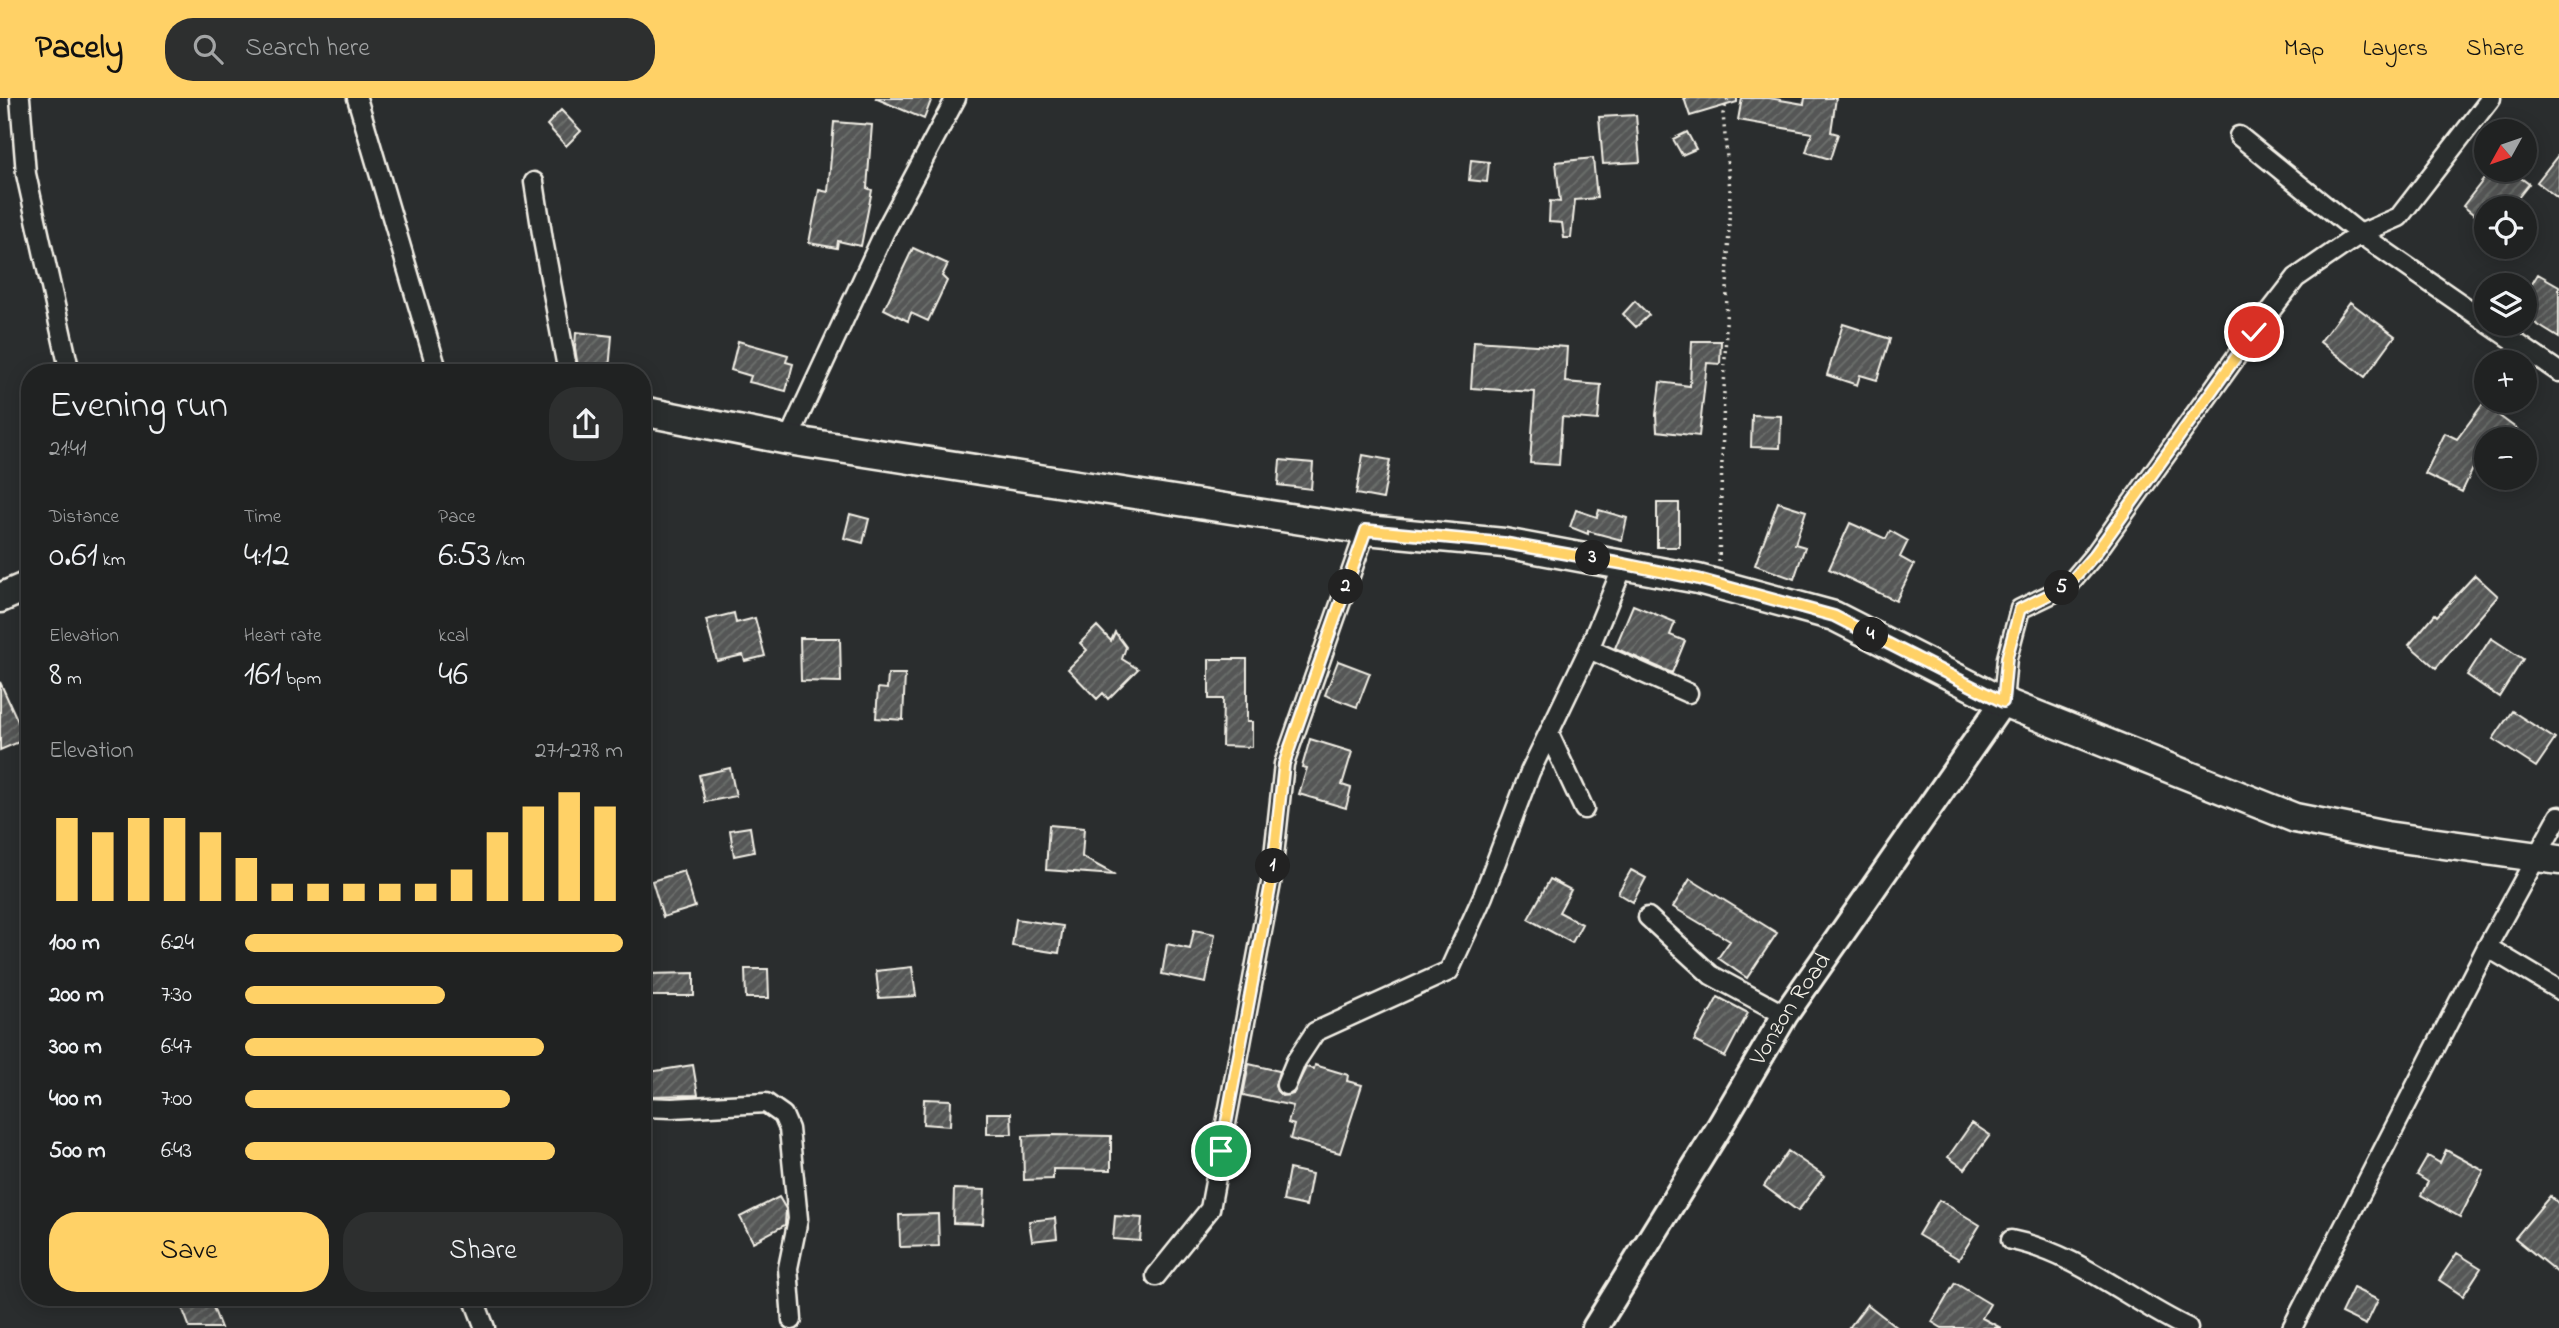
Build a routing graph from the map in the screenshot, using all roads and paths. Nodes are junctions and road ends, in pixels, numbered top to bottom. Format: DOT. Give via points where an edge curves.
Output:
graph roads {
  1 [pos="20,98"];
  2 [pos="358,98"];
  3 [pos="956,98"];
  4 [pos="1728,98"];
  5 [pos="2491,98"];
  6 [pos="2239,136"];
  7 [pos="534,182"];
  8 [pos="2360,234"];
  9 [pos="2474,313"];
  10 [pos="2507,336"];
  11 [pos="68,364"];
  12 [pos="435,364"];
  13 [pos="566,364"];
  14 [pos="2559,372"];
  15 [pos="651,413"];
  16 [pos="788,440"];
  17 [pos="1366,530"];
  18 [pos="1624,564"];
  19 [pos="1719,585"];
  20 [pos="21,589"];
  21 [pos="0,598"];
  22 [pos="1589,649"];
  23 [pos="1688,693"];
  24 [pos="2003,702"];
  25 [pos="1549,734"];
  26 [pos="1584,809"];
  27 [pos="2559,816"];
  28 [pos="2547,859"];
  29 [pos="1648,917"];
  30 [pos="2487,947"];
  31 [pos="2559,990"];
  32 [pos="1786,1015"];
  33 [pos="1286,1085"];
  34 [pos="651,1107"];
  35 [pos="2011,1240"];
  36 [pos="1156,1276"];
  37 [pos="476,1306"];
  38 [pos="792,1320"];
  39 [pos="485,1328"];
  40 [pos="1595,1328"];
  41 [pos="2188,1328"];
  42 [pos="2292,1328"];
  1 -- 11 [label="street" via="26,174"];
  2 -- 12 [label="street"];
  3 -- 16 [label="street" via="885,231"];
  4 -- 19 [label="path" via="1723,114 1730,190"];
  5 -- 8 [label="street" via="2399,217"];
  6 -- 8 [label="street"];
  7 -- 13 [label="street"];
  8 -- 9 [label="street"];
  8 -- 24 [label="street" via="2296,278 2067,586 2020,609 2007,657"];
  10 -- 14 [label="street"];
  15 -- 16 [label="main road"];
  16 -- 17 [label="main road"];
  17 -- 18 [label="main road" via="1504,543"];
  17 -- 36 [label="street" via="1284,764 1271,883 1210,1209"];
  18 -- 19 [label="main road"];
  18 -- 22 [label="street"];
  19 -- 24 [label="main road" via="1834,616"];
  20 -- 21 [label="main road"];
  22 -- 23 [label="street"];
  22 -- 25 [label="street"];
  24 -- 28 [label="main road" via="2295,818"];
  24 -- 32 [label="street, Vonzon Road"];
  25 -- 26 [label="street"];
  25 -- 33 [label="street" via="1449,971 1315,1032"];
  27 -- 28 [label="street"];
  28 -- 30 [label="street"];
  29 -- 32 [label="street" via="1711,975"];
  30 -- 31 [label="street"];
  30 -- 42 [label="street"];
  32 -- 40 [label="street, Vonzon Road"];
  34 -- 38 [label="street" via="766,1103 783,1115 789,1129 798,1219 788,1268"];
  35 -- 41 [label="street" via="2039,1245 2076,1263"];
  37 -- 39 [label="street"];
}
